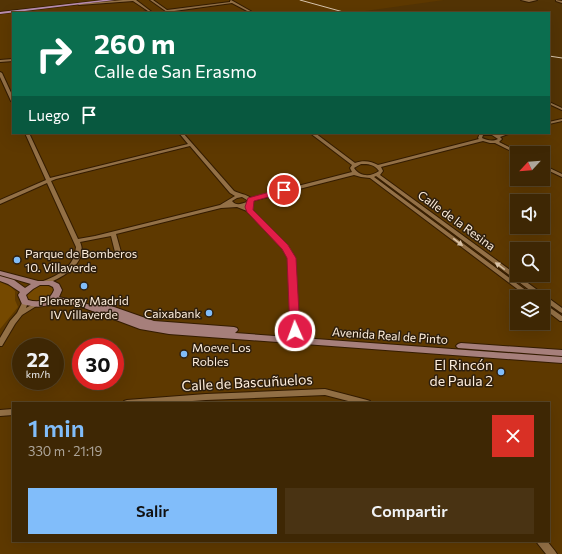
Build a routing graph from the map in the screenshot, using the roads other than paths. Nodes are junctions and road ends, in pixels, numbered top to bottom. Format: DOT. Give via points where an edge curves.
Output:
graph roads {
  1 [pos="99,0"];
  2 [pos="104,0"];
  3 [pos="113,0"];
  4 [pos="134,0"];
  5 [pos="151,0"];
  6 [pos="229,0"];
  7 [pos="522,0"];
  8 [pos="536,0"];
  9 [pos="557,0"];
  10 [pos="120,1"];
  11 [pos="84,2"];
  12 [pos="233,2"];
  13 [pos="562,2"];
  14 [pos="59,6"];
  15 [pos="0,12"];
  16 [pos="151,12"];
  17 [pos="251,12"];
  18 [pos="12,60"];
  19 [pos="3,63"];
  20 [pos="0,73"];
  21 [pos="12,99"];
  22 [pos="550,103"];
  23 [pos="562,109"];
  24 [pos="562,120"];
  25 [pos="550,123"];
  26 [pos="27,134"];
  27 [pos="182,134"];
  28 [pos="313,134"];
  29 [pos="320,134"];
  30 [pos="482,134"];
  31 [pos="505,134"];
  32 [pos="498,136"];
  33 [pos="482,140"];
  34 [pos="497,142"];
  35 [pos="191,145"];
  36 [pos="510,149"];
  37 [pos="358,164"];
  38 [pos="379,166"];
  39 [pos="550,170"];
  40 [pos="355,173"];
  41 [pos="377,175"];
  42 [pos="370,176"];
  43 [pos="562,176"];
  44 [pos="49,180"];
  45 [pos="231,197"];
  46 [pos="249,200"];
  47 [pos="0,202"];
  48 [pos="221,206"];
  49 [pos="236,206"];
  50 [pos="250,210"];
  51 [pos="113,234"];
  52 [pos="95,238"];
  53 [pos="77,241"];
  54 [pos="79,252"];
  55 [pos="118,252"];
  56 [pos="0,273"];
  57 [pos="63,274"];
  58 [pos="0,278"];
  59 [pos="41,283"];
  60 [pos="523,290"];
  61 [pos="533,290"];
  62 [pos="24,291"];
  63 [pos="56,293"];
  64 [pos="24,302"];
  65 [pos="550,302"];
  66 [pos="35,305"];
  67 [pos="550,310"];
  68 [pos="562,311"];
  69 [pos="20,314"];
  70 [pos="562,319"];
  71 [pos="296,339"];
  72 [pos="0,344"];
  73 [pos="562,353"];
  74 [pos="562,360"];
  75 [pos="140,402"];
  76 [pos="363,402"];
  77 [pos="12,412"];
  78 [pos="0,413"];
  79 [pos="542,542"];
  80 [pos="552,554"];
  1 -- 11 [label="street"];
  2 -- 11 [label="main road"];
  3 -- 14 [label="main road"];
  4 -- 10 [label="street"];
  4 -- 16 [label="street"];
  5 -- 12 [label="street" via="167,11"];
  6 -- 12 [label="street"];
  7 -- 8 [label="street"];
  9 -- 13 [label="street"];
  10 -- 14 [label="street"];
  11 -- 15 [label="main road"];
  12 -- 17 [label="street"];
  14 -- 15 [label="main road"];
  18 -- 19 [label="street"];
  20 -- 21 [label="street"];
  22 -- 23 [label="street"];
  24 -- 25 [label="street"];
  26 -- 44 [label="street"];
  27 -- 35 [label="street"];
  28 -- 37 [label="street"];
  29 -- 37 [label="street"];
  30 -- 32 [label="street"];
  30 -- 33 [label="street" via="479,137"];
  31 -- 32 [label="street"];
  32 -- 34 [label="street" via="500,139"];
  33 -- 34 [label="street"];
  33 -- 38 [label="street"];
  34 -- 36 [label="street"];
  35 -- 44 [label="street"];
  35 -- 45 [label="street"];
  37 -- 38 [label="street" via="370,163"];
  37 -- 40 [label="street" via="352,168"];
  38 -- 41 [label="street" via="381,171"];
  39 -- 43 [label="street"];
  40 -- 42 [label="street"];
  40 -- 46 [label="street"];
  41 -- 42 [label="street"];
  61 -- 41 [label="street, Calle de la Resina, one-way"];
  42 -- 60 [label="street, Calle de la Resina, one-way"];
  44 -- 47 [label="street"];
  44 -- 53 [label="street"];
  45 -- 46 [label="street" via="239,196"];
  45 -- 48 [label="street"];
  45 -- 49 [label="street"];
  46 -- 49 [label="street"];
  46 -- 50 [label="street"];
  48 -- 49 [label="street"];
  48 -- 51 [label="street"];
  49 -- 50 [label="street"];
  50 -- 71 [label="street" via="292,258"];
  51 -- 52 [label="street"];
  51 -- 55 [label="street"];
  52 -- 53 [label="street"];
  52 -- 54 [label="street" via="86,243"];
  53 -- 54 [label="street"];
  54 -- 57 [label="street"];
  56 -- 59 [label="main road"];
  57 -- 59 [label="street"];
  57 -- 63 [label="street"];
  58 -- 62 [label="main road"];
  59 -- 62 [label="main road"];
  59 -- 63 [label="main road, Avenida Real de Pinto" via="51,283"];
  62 -- 64 [label="main road"];
  63 -- 66 [label="main road" via="43,304"];
  63 -- 71 [label="main road, Avenida Real de Pinto" via="150,328"];
  64 -- 66 [label="main road"];
  64 -- 69 [label="street"];
  65 -- 68 [label="street, Calle de la Resina"];
  66 -- 69 [label="street"];
  67 -- 70 [label="street"];
  69 -- 72 [label="street"];
  71 -- 73 [label="main road, Avenida Real de Pinto"];
  71 -- 74 [label="main road, Avenida Real de Pinto"];
  75 -- 76 [label="street, Calle de Bascuñuelos" via="325,392"];
  77 -- 78 [label="street"];
  79 -- 80 [label="street"];
}
